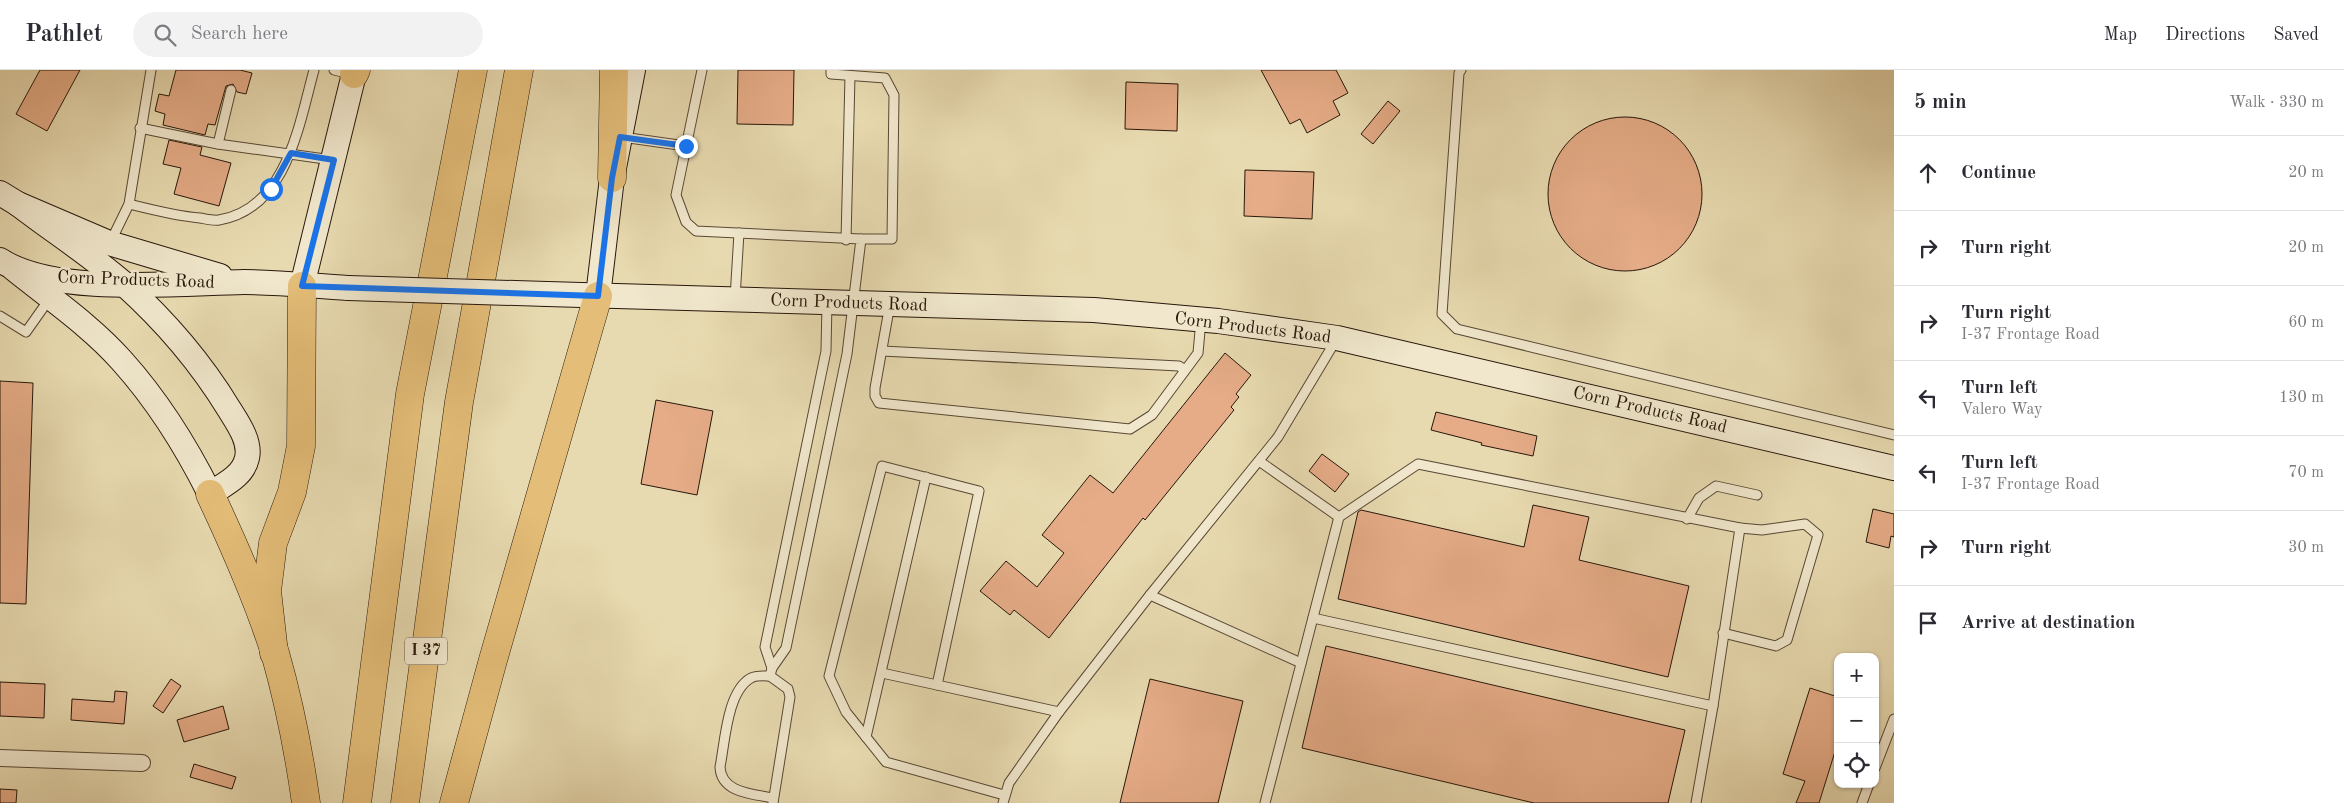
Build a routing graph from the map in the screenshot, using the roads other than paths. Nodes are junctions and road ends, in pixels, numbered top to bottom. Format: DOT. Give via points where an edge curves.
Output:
graph roads {
  1 [pos="151,70"];
  2 [pos="314,70"];
  3 [pos="473,70"];
  4 [pos="520,70"];
  5 [pos="614,70"];
  6 [pos="633,70"];
  7 [pos="702,70"];
  8 [pos="830,70"];
  9 [pos="1461,70"];
  10 [pos="349,71"];
  11 [pos="850,76"];
  12 [pos="231,90"];
  13 [pos="140,128"];
  14 [pos="620,137"];
  15 [pos="218,144"];
  16 [pos="686,146"];
  17 [pos="291,153"];
  18 [pos="334,160"];
  19 [pos="612,178"];
  20 [pos="9,199"];
  21 [pos="129,204"];
  22 [pos="739,233"];
  23 [pos="846,240"];
  24 [pos="861,240"];
  25 [pos="109,243"];
  26 [pos="76,248"];
  27 [pos="7,265"];
  28 [pos="246,282"];
  29 [pos="124,284"];
  30 [pos="302,286"];
  31 [pos="56,289"];
  32 [pos="598,296"];
  33 [pos="735,300"];
  34 [pos="827,302"];
  35 [pos="854,303"];
  36 [pos="890,304"];
  37 [pos="0,316"];
  38 [pos="1201,320"];
  39 [pos="1337,338"];
  40 [pos="882,351"];
  41 [pos="1185,370"];
  42 [pos="1894,435"];
  43 [pos="1259,461"];
  44 [pos="1894,468"];
  45 [pos="926,477"];
  46 [pos="210,494"];
  47 [pos="1757,495"];
  48 [pos="1339,517"];
  49 [pos="1687,519"];
  50 [pos="1740,528"];
  51 [pos="1150,595"];
  52 [pos="1313,618"];
  53 [pos="1723,633"];
  54 [pos="274,653"];
  55 [pos="1301,663"];
  56 [pos="771,672"];
  57 [pos="882,672"];
  58 [pos="937,685"];
  59 [pos="1713,706"];
  60 [pos="1059,712"];
  61 [pos="1894,719"];
  62 [pos="866,737"];
  63 [pos="0,758"];
  64 [pos="1879,758"];
  65 [pos="142,763"];
  66 [pos="1868,788"];
  67 [pos="1004,799"];
  68 [pos="773,800"];
  69 [pos="306,803"];
  70 [pos="357,803"];
  71 [pos="405,803"];
  72 [pos="454,803"];
  73 [pos="1265,803"];
  74 [pos="1696,803"];
  75 [pos="1862,803"];
  1 -- 13 [label="lane"];
  2 -- 17 [label="lane"];
  3 -- 70 [label="highway, I 37" via="410,394"];
  4 -- 71 [label="highway, I 37" via="459,402"];
  5 -- 19 [label="highway"];
  6 -- 14 [label="main road"];
  7 -- 16 [label="lane"];
  8 -- 11 [label="lane" via="830,74"];
  9 -- 42 [label="lane" via="1442,314 1457,329"];
  10 -- 18 [label="main road"];
  11 -- 23 [label="lane"];
  11 -- 24 [label="lane" via="885,78 894,95 892,239"];
  12 -- 15 [label="lane"];
  13 -- 15 [label="lane"];
  13 -- 21 [label="lane"];
  14 -- 16 [label="lane"];
  14 -- 19 [label="main road"];
  15 -- 17 [label="lane"];
  16 -- 22 [label="lane" via="676,195 686,222 696,231"];
  17 -- 18 [label="lane"];
  17 -- 21 [label="lane" via="271,189 246,210 219,220 176,216"];
  18 -- 30 [label="main road"];
  19 -- 32 [label="main road"];
  20 -- 25 [label="main road, Corn Products Road"];
  20 -- 26 [label="main road"];
  21 -- 25 [label="lane"];
  22 -- 23 [label="lane"];
  22 -- 33 [label="lane"];
  23 -- 24 [label="lane"];
  24 -- 35 [label="lane"];
  25 -- 28 [label="main road, Corn Products Road"];
  26 -- 29 [label="main road"];
  26 -- 31 [label="main road" via="72,269"];
  27 -- 31 [label="main road, Corn Products Road"];
  28 -- 29 [label="main road, Corn Products Road"];
  28 -- 30 [label="main road, Corn Products Road"];
  29 -- 31 [label="main road, Corn Products Road"];
  29 -- 46 [label="main road" via="159,318 216,388 246,442 248,456 243,469"];
  30 -- 32 [label="main road, Corn Products Road, bridge"];
  30 -- 54 [label="highway" via="301,446 292,492 272,543 266,591"];
  31 -- 37 [label="lane" via="26,332"];
  31 -- 46 [label="main road" via="121,360 175,430"];
  32 -- 33 [label="main road, Corn Products Road"];
  32 -- 72 [label="highway"];
  33 -- 34 [label="main road, Corn Products Road"];
  34 -- 35 [label="main road, Corn Products Road"];
  34 -- 56 [label="lane" via="826,351 765,648"];
  35 -- 36 [label="main road, Corn Products Road"];
  35 -- 56 [label="lane" via="847,354 786,648"];
  36 -- 38 [label="main road, Corn Products Road" via="1094,310"];
  36 -- 40 [label="lane"];
  38 -- 39 [label="main road, Corn Products Road"];
  38 -- 41 [label="lane" via="1198,353"];
  39 -- 43 [label="lane" via="1278,437"];
  39 -- 44 [label="main road, Corn Products Road"];
  40 -- 41 [label="lane" via="1178,366"];
  40 -- 41 [label="lane" via="875,388 879,404 1130,429 1152,415"];
  43 -- 48 [label="lane"];
  43 -- 51 [label="lane"];
  45 -- 57 [label="lane"];
  45 -- 58 [label="lane" via="979,491"];
  45 -- 62 [label="lane" via="882,466 829,676 846,712"];
  46 -- 54 [label="highway"];
  47 -- 49 [label="lane" via="1716,486 1699,498"];
  48 -- 49 [label="lane" via="1418,464"];
  48 -- 52 [label="lane"];
  49 -- 50 [label="lane"];
  50 -- 53 [label="lane"];
  50 -- 53 [label="lane" via="1762,530 1805,524 1818,535 1787,640 1776,646"];
  51 -- 55 [label="lane"];
  51 -- 60 [label="lane"];
  52 -- 55 [label="lane"];
  52 -- 59 [label="lane"];
  53 -- 59 [label="lane"];
  54 -- 69 [label="highway" via="299,753"];
  55 -- 73 [label="lane"];
  56 -- 68 [label="lane" via="788,689 790,697"];
  56 -- 68 [label="lane" via="753,677 740,686 732,704 720,767 726,784"];
  57 -- 58 [label="lane"];
  57 -- 62 [label="lane"];
  58 -- 60 [label="lane"];
  59 -- 74 [label="lane"];
  60 -- 67 [label="lane" via="1009,783"];
  61 -- 64 [label="lane"];
  62 -- 67 [label="lane" via="886,762"];
  63 -- 65 [label="street"];
  66 -- 75 [label="lane"];
}
